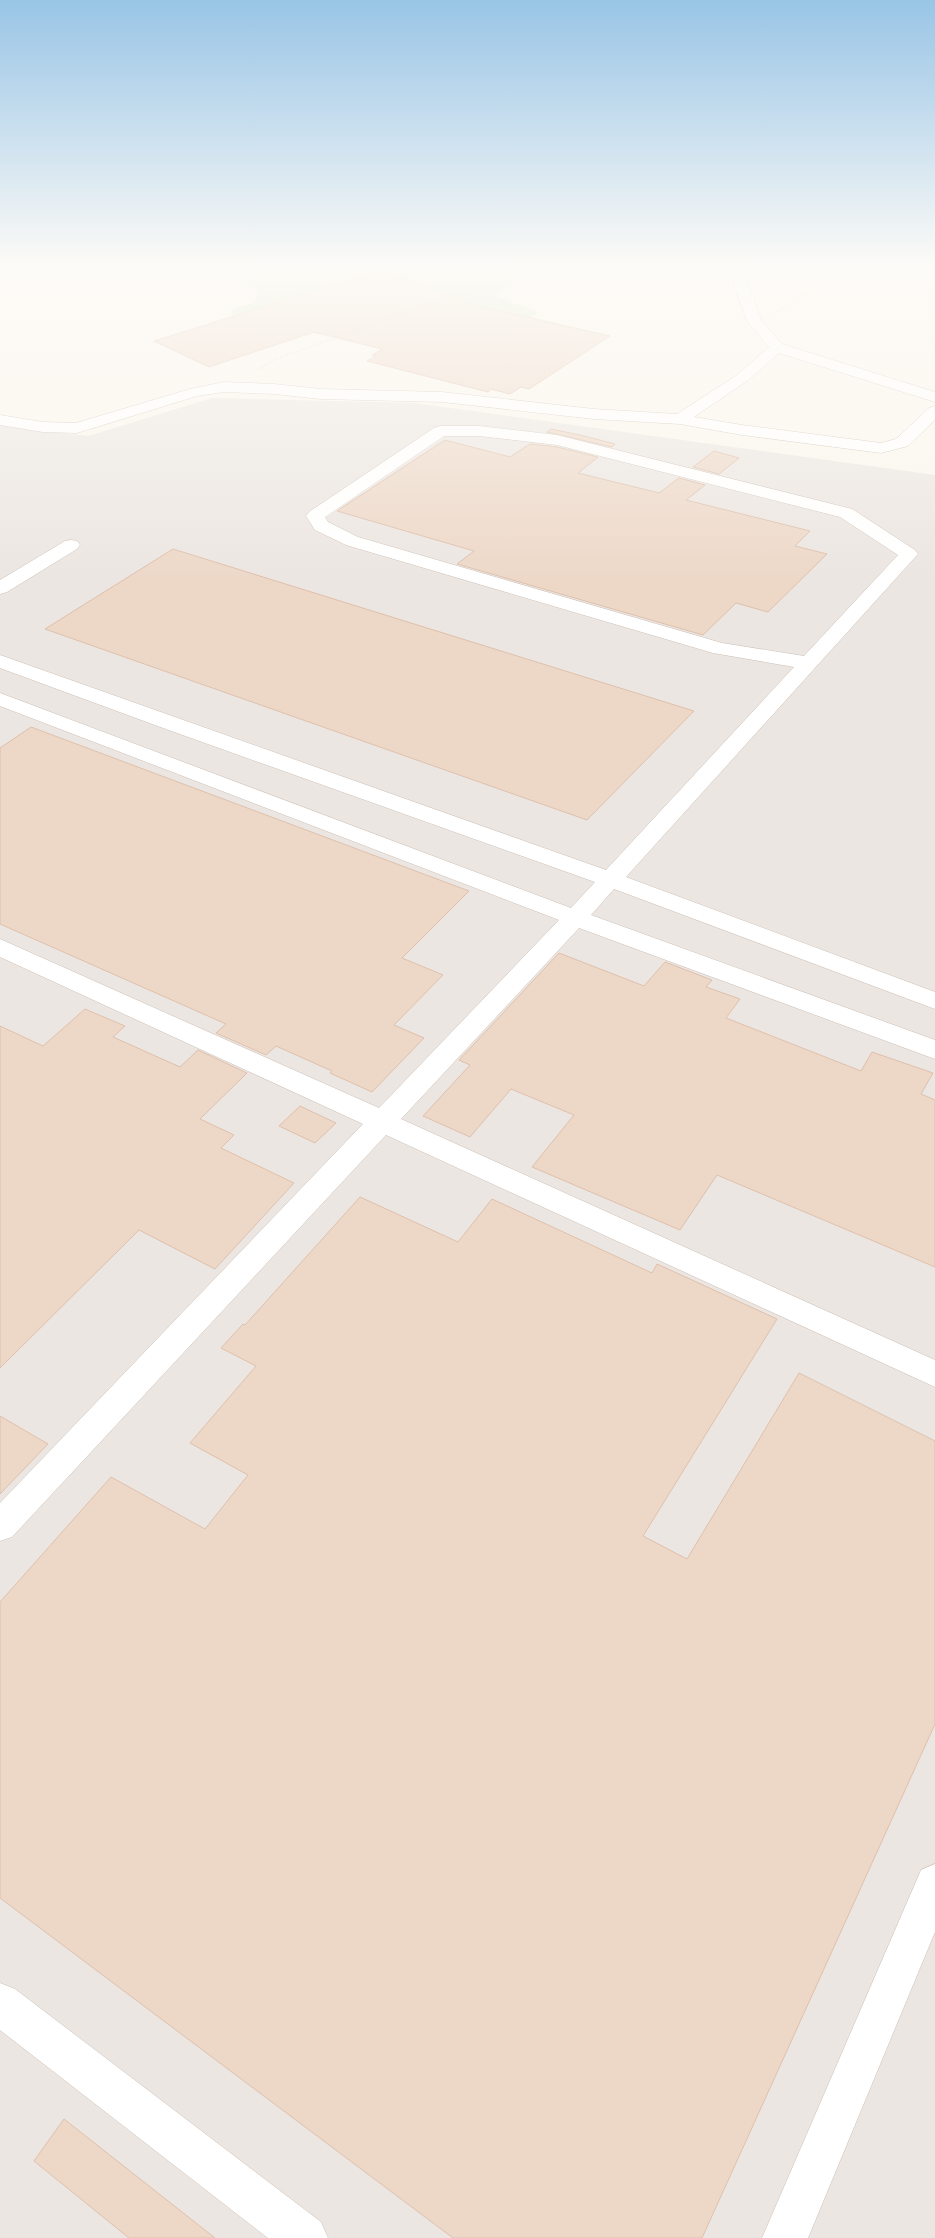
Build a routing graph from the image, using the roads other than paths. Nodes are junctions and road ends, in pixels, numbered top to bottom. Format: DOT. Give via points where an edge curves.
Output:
graph roads {
  1 [pos="750,370"];
  2 [pos="852,370"];
  3 [pos="935,397"];
  4 [pos="935,411"];
  5 [pos="680,419"];
  6 [pos="0,420"];
  7 [pos="72,545"];
  8 [pos="0,588"];
  9 [pos="0,661"];
  10 [pos="809,663"];
  11 [pos="0,699"];
  12 [pos="609,879"];
  13 [pos="574,918"];
  14 [pos="0,947"];
  15 [pos="935,1001"];
  16 [pos="935,1050"];
  17 [pos="383,1122"];
  18 [pos="935,1374"];
  19 [pos="0,1526"];
  20 [pos="935,1884"];
  21 [pos="0,2004"];
  22 [pos="305,2238"];
  23 [pos="785,2238"];
  1 -- 5 [label="street"];
  2 -- 3 [label="street"];
  4 -- 5 [label="street" via="902,443 881,448"];
  5 -- 6 [label="street" via="594,414 442,397 321,394 224,387 195,392 77,428 43,427"];
  7 -- 8 [label="street"];
  9 -- 12 [label="street"];
  10 -- 10 [label="street" via="720,649 352,541 321,526 315,516 440,431 470,430 557,440 846,514 909,554"];
  10 -- 12 [label="street"];
  11 -- 13 [label="street"];
  12 -- 13 [label="street"];
  12 -- 15 [label="street"];
  13 -- 16 [label="street"];
  13 -- 17 [label="street"];
  14 -- 17 [label="street"];
  17 -- 18 [label="street"];
  17 -- 19 [label="street"];
  20 -- 23 [label="street"];
  21 -- 22 [label="street"];
}
